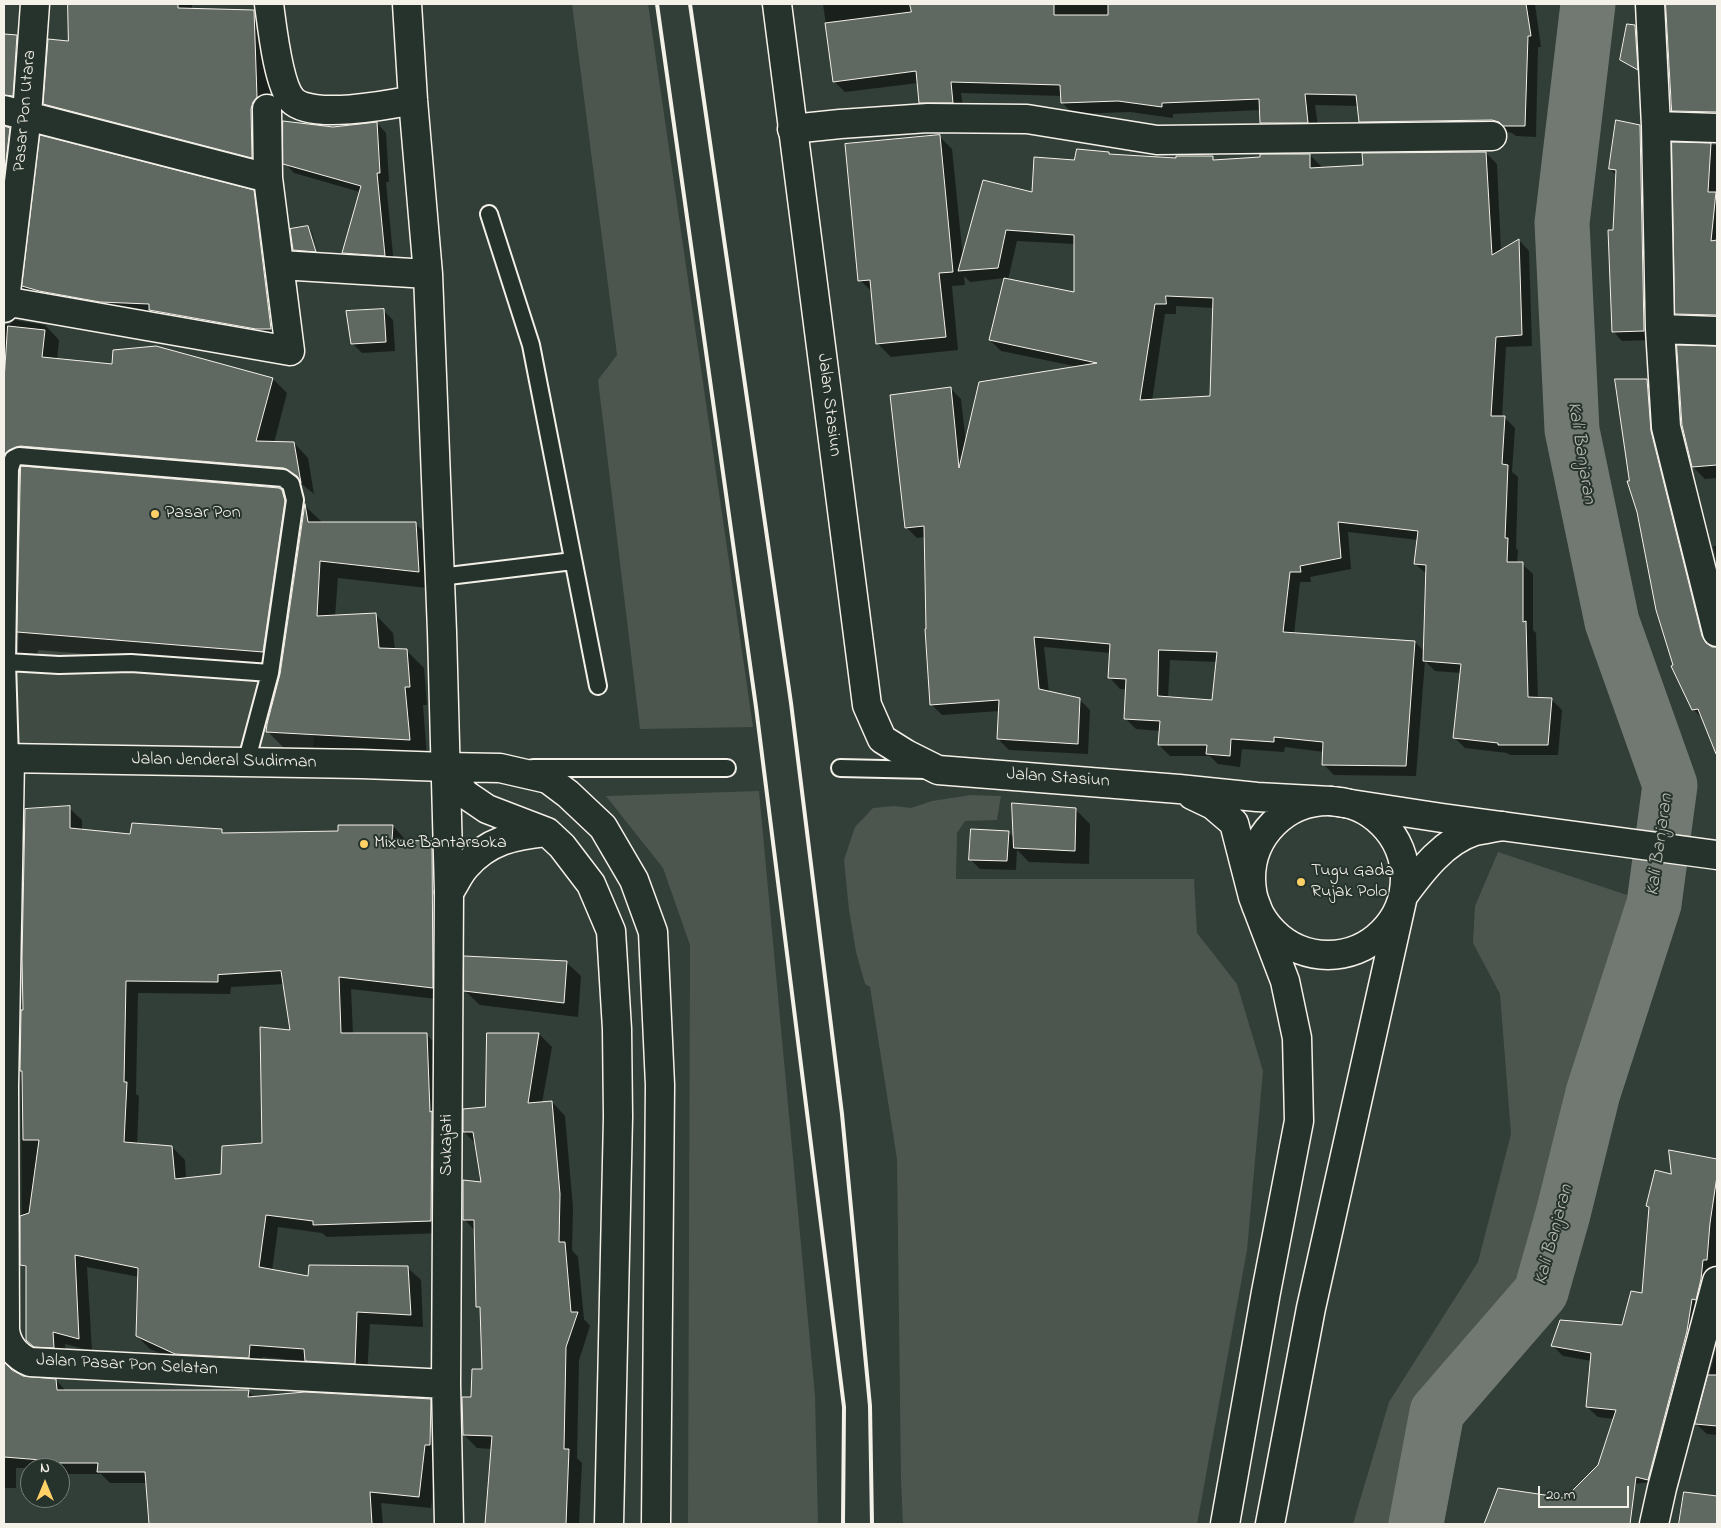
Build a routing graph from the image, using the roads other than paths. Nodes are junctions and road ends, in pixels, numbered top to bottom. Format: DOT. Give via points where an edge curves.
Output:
graph roads {
  1 [pos="34,4"];
  2 [pos="269,4"];
  3 [pos="407,4"];
  4 [pos="777,4"];
  5 [pos="1650,4"];
  6 [pos="413,100"];
  7 [pos="267,108"];
  8 [pos="15,112"];
  9 [pos="1656,126"];
  10 [pos="1717,128"];
  11 [pos="792,129"];
  12 [pos="1492,136"];
  13 [pos="268,178"];
  14 [pos="489,214"];
  15 [pos="280,265"];
  16 [pos="428,274"];
  17 [pos="4,304"];
  18 [pos="1660,329"];
  19 [pos="1717,331"];
  20 [pos="573,561"];
  21 [pos="440,577"];
  22 [pos="1717,632"];
  23 [pos="7,662"];
  24 [pos="270,673"];
  25 [pos="598,686"];
  26 [pos="7,759"];
  27 [pos="246,763"];
  28 [pos="445,766"];
  29 [pos="500,768"];
  30 [pos="727,768"];
  31 [pos="840,768"];
  32 [pos="938,770"];
  33 [pos="1179,789"];
  34 [pos="1331,801"];
  35 [pos="1503,826"];
  36 [pos="547,832"];
  37 [pos="1717,855"];
  38 [pos="450,892"];
  39 [pos="1253,896"];
  40 [pos="1403,896"];
  41 [pos="4,1086"];
  42 [pos="1717,1281"];
  43 [pos="446,1384"];
  44 [pos="449,1524"];
  45 [pos="609,1524"];
  46 [pos="656,1524"];
  47 [pos="1225,1524"];
  48 [pos="1270,1524"];
  49 [pos="1654,1524"];
  1 -- 8 [label="main road, Pasar Pon Utara"];
  2 -- 6 [label="main road" via="278,67 292,100 299,105 320,110 351,110"];
  3 -- 6 [label="main road, Sukajati"];
  4 -- 11 [label="main road, Jalan Stasiun"];
  5 -- 9 [label="main road"];
  6 -- 16 [label="main road, Sukajati"];
  7 -- 13 [label="main road"];
  8 -- 13 [label="main road"];
  8 -- 17 [label="main road, Pasar Pon Utara"];
  9 -- 10 [label="main road"];
  9 -- 18 [label="main road"];
  11 -- 12 [label="main road" via="928,118 1027,119 1157,140"];
  11 -- 32 [label="main road, Jalan Stasiun" via="867,705 882,739"];
  13 -- 15 [label="main road"];
  14 -- 20 [label="lane" via="531,345"];
  15 -- 16 [label="main road"];
  15 -- 17 [label="main road" via="290,351"];
  16 -- 21 [label="main road, Sukajati"];
  18 -- 19 [label="main road"];
  18 -- 22 [label="main road" via="1666,428"];
  20 -- 21 [label="lane"];
  20 -- 25 [label="lane"];
  21 -- 28 [label="main road, Sukajati"];
  23 -- 24 [label="lane" via="59,665 131,663"];
  23 -- 24 [label="lane" via="10,469 13,459 19,456 283,478 291,484 295,500"];
  23 -- 26 [label="lane"];
  24 -- 27 [label="lane"];
  26 -- 27 [label="main road, Jalan Jenderal Sudirman"];
  26 -- 41 [label="main road, Jalan Pasar Pon Selatan"];
  27 -- 28 [label="main road, Jalan Jenderal Sudirman"];
  28 -- 29 [label="main road, Jalan Jenderal Sudirman"];
  28 -- 36 [label="main road" via="465,794 487,809"];
  28 -- 38 [label="main road, Sukajati"];
  29 -- 30 [label="lane"];
  29 -- 46 [label="main road, Jalan Jenderal Sudirman" via="548,779 603,828 634,880 653,932 660,1085"];
  31 -- 32 [label="lane, Jalan Stasiun"];
  32 -- 33 [label="main road, Jalan Stasiun"];
  33 -- 34 [label="main road, Jalan Stasiun"];
  33 -- 39 [label="main road, Jalan Stasiun" via="1213,805 1234,823"];
  34 -- 35 [label="main road"];
  34 -- 39 [label="main road" via="1310,803 1291,810 1275,822 1262,838 1254,856 1250,876"];
  34 -- 40 [label="main road" via="1353,805 1373,815 1390,831 1400,851 1405,873"];
  35 -- 37 [label="main road"];
  35 -- 40 [label="main road" via="1474,832 1449,845 1427,865"];
  36 -- 38 [label="main road" via="517,835 491,845 465,866"];
  36 -- 45 [label="main road" via="591,884 611,931 618,1029 618,1117"];
  38 -- 43 [label="main road, Sukajati"];
  39 -- 40 [label="main road" via="1263,920 1280,939 1303,951 1328,955 1354,950 1376,938 1394,919"];
  39 -- 47 [label="main road" via="1285,981 1297,1038 1299,1121"];
  40 -- 48 [label="main road" via="1312,1308"];
  41 -- 43 [label="main road, Jalan Pasar Pon Selatan" via="5,1330 6,1339 16,1354 30,1362"];
  42 -- 49 [label="main road"];
  43 -- 44 [label="main road, Sukajati"];
}
